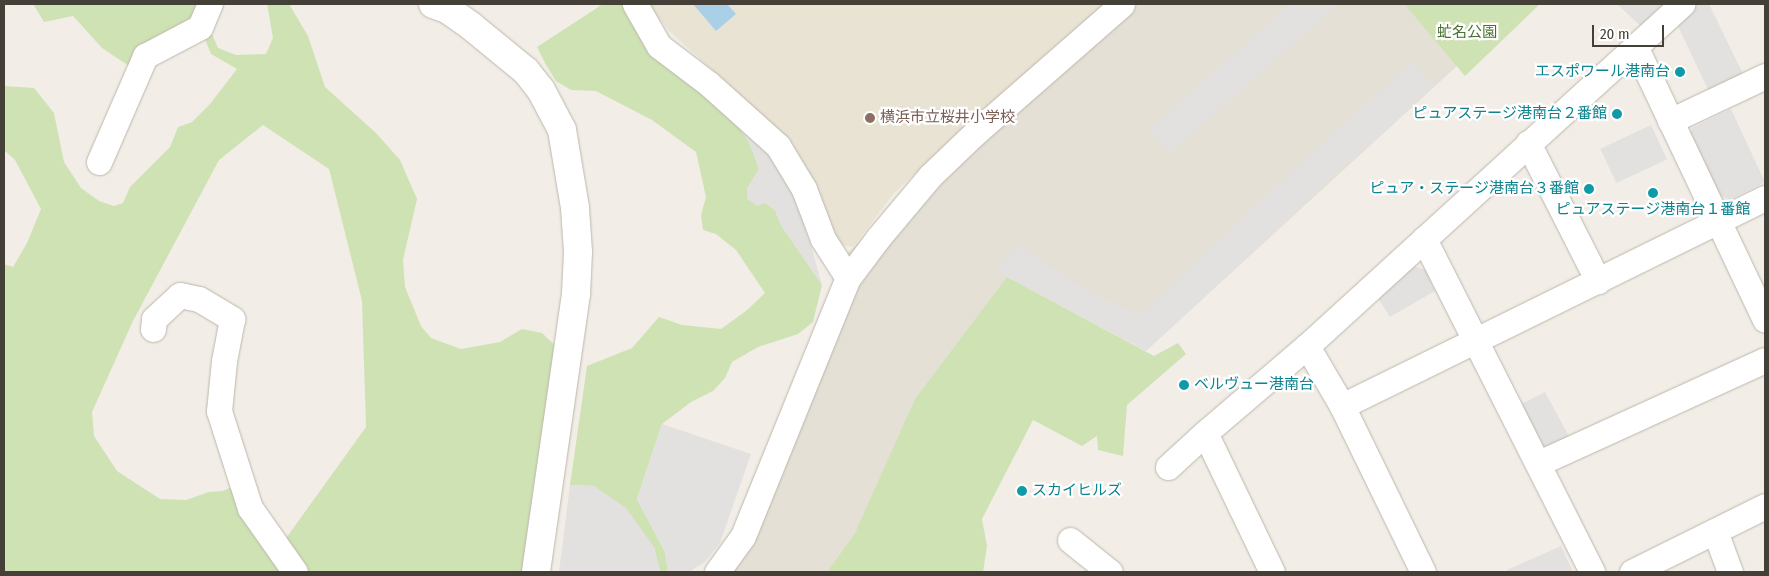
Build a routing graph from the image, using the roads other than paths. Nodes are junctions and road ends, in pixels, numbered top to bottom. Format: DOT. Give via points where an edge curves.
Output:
graph roads {
  1 [pos="210,4"];
  2 [pos="433,4"];
  3 [pos="635,4"];
  4 [pos="1122,4"];
  5 [pos="1682,4"];
  6 [pos="1635,46"];
  7 [pos="1765,76"];
  8 [pos="1670,121"];
  9 [pos="1528,143"];
  10 [pos="100,162"];
  11 [pos="1765,198"];
  12 [pos="1720,221"];
  13 [pos="1424,239"];
  14 [pos="848,278"];
  15 [pos="1598,281"];
  16 [pos="1765,320"];
  17 [pos="153,329"];
  18 [pos="1474,339"];
  19 [pos="1307,346"];
  20 [pos="1765,360"];
  21 [pos="1342,406"];
  22 [pos="1205,433"];
  23 [pos="1539,463"];
  24 [pos="1168,467"];
  25 [pos="1765,506"];
  26 [pos="1715,531"];
  27 [pos="1070,540"];
  28 [pos="295,572"];
  29 [pos="536,572"];
  30 [pos="716,572"];
  31 [pos="1110,572"];
  32 [pos="1272,572"];
  33 [pos="1423,572"];
  34 [pos="1592,572"];
  35 [pos="1632,572"];
  36 [pos="1730,572"];
  1 -- 10 [label="street" via="200,27 145,56"];
  2 -- 29 [label="street" via="447,9 471,26 526,71 541,90 562,130 575,208 576,294"];
  3 -- 14 [label="street" via="659,46 709,84 778,146 804,189 823,239"];
  4 -- 14 [label="street" via="930,176"];
  5 -- 6 [label="street"];
  6 -- 8 [label="street"];
  6 -- 9 [label="street"];
  7 -- 8 [label="street"];
  8 -- 12 [label="street"];
  9 -- 13 [label="street"];
  9 -- 15 [label="street"];
  11 -- 12 [label="street"];
  12 -- 15 [label="street"];
  12 -- 16 [label="street"];
  13 -- 18 [label="street"];
  13 -- 19 [label="street"];
  14 -- 30 [label="street" via="743,536"];
  15 -- 18 [label="street"];
  17 -- 28 [label="street" via="154,320 180,295 199,299 232,319 219,411 250,508"];
  18 -- 21 [label="street"];
  18 -- 23 [label="street"];
  19 -- 21 [label="street"];
  19 -- 22 [label="street"];
  20 -- 23 [label="street"];
  21 -- 33 [label="street"];
  22 -- 24 [label="street"];
  22 -- 32 [label="street"];
  23 -- 34 [label="street"];
  25 -- 26 [label="street"];
  26 -- 35 [label="street"];
  26 -- 36 [label="street"];
  27 -- 31 [label="street"];
}
